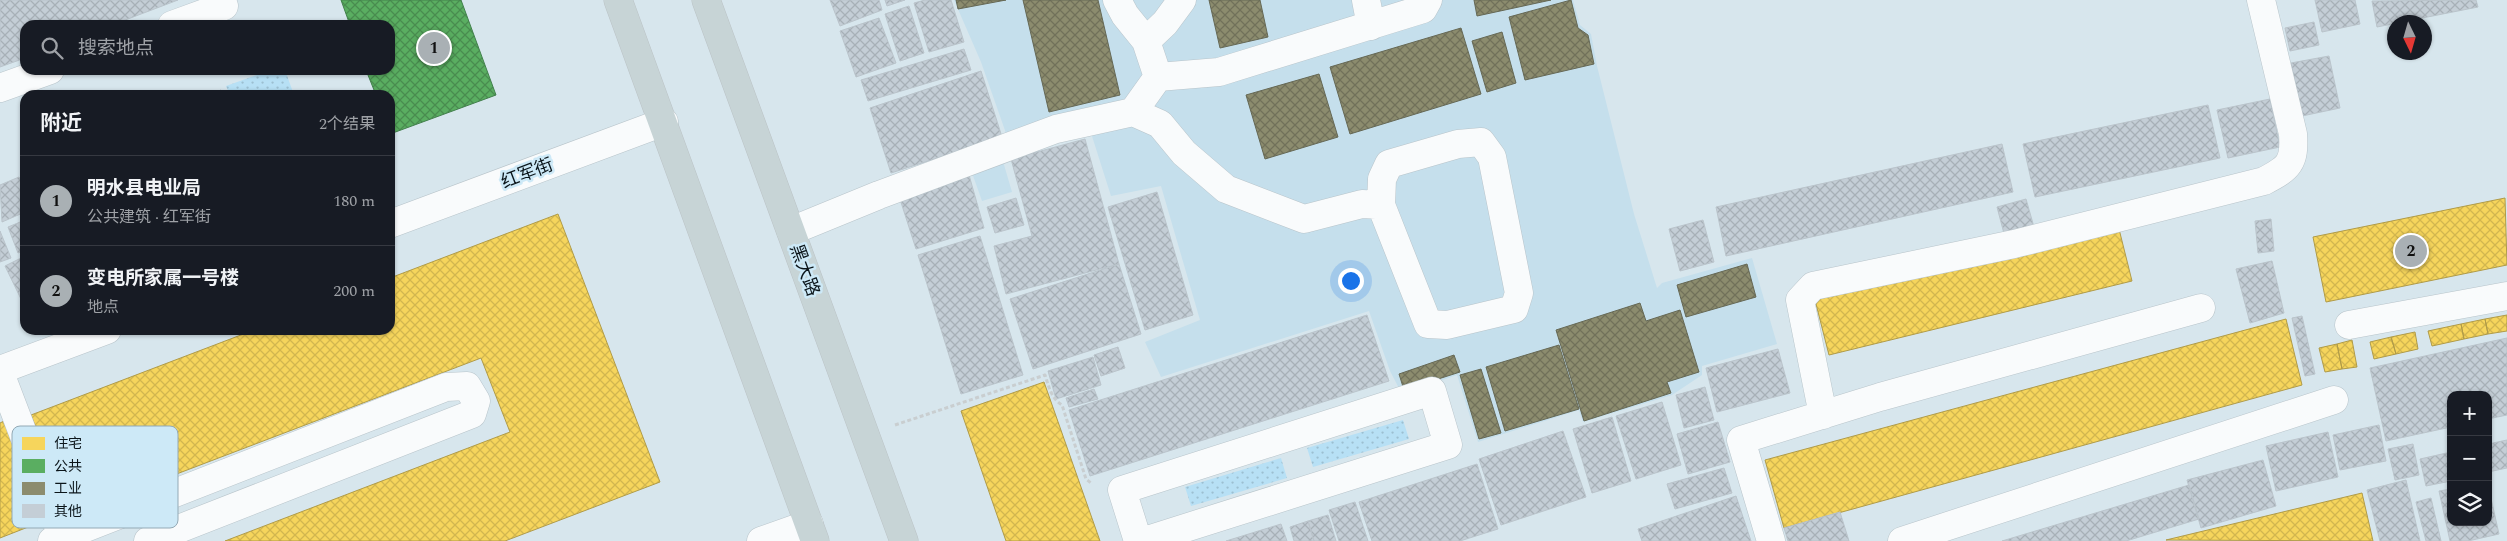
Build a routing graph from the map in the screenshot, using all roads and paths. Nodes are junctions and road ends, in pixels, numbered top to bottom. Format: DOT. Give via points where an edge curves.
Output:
graph roads {
  1 [pos="618,0"];
  2 [pos="706,0"];
  3 [pos="1117,0"];
  4 [pos="1182,0"];
  5 [pos="1366,0"];
  6 [pos="1428,0"];
  7 [pos="2261,0"];
  8 [pos="224,6"];
  9 [pos="186,20"];
  10 [pos="1371,26"];
  11 [pos="1146,41"];
  12 [pos="36,75"];
  13 [pos="1158,77"];
  14 [pos="0,88"];
  15 [pos="1134,112"];
  16 [pos="664,122"];
  17 [pos="1381,205"];
  18 [pos="395,222"];
  19 [pos="791,231"];
  20 [pos="2507,296"];
  21 [pos="2201,308"];
  22 [pos="2349,325"];
  23 [pos="94,335"];
  24 [pos="0,371"];
  25 [pos="2334,400"];
  26 [pos="1823,414"];
  27 [pos="19,426"];
  28 [pos="865,435"];
  29 [pos="1122,490"];
  30 [pos="178,493"];
  31 [pos="55,528"];
  32 [pos="89,528"];
  33 [pos="812,533"];
  34 [pos="59,540"];
  35 [pos="148,541"];
  36 [pos="761,541"];
  37 [pos="904,541"];
  38 [pos="1138,541"];
  39 [pos="1144,541"];
  40 [pos="1771,541"];
  41 [pos="1902,541"];
  1 -- 16 [label="highway"];
  2 -- 19 [label="highway, 黑大路"];
  3 -- 11 [label="street"];
  4 -- 11 [label="street" via="1165,24"];
  5 -- 10 [label="street"];
  6 -- 10 [label="street" via="1423,9"];
  7 -- 26 [label="street" via="2293,134 2294,154 2285,170 2264,182 2014,244 1814,286 1800,300"];
  8 -- 9 [label="street"];
  10 -- 13 [label="street" via="1219,72"];
  11 -- 13 [label="street"];
  12 -- 14 [label="street"];
  13 -- 15 [label="street"];
  15 -- 17 [label="street" via="1160,124 1184,153 1226,189 1304,219 1362,204"];
  15 -- 19 [label="street" via="1056,129"];
  16 -- 18 [label="street, 红军街"];
  16 -- 33 [label="highway"];
  17 -- 17 [label="street" via="1428,324 1447,325 1514,309 1519,293 1492,157 1481,142 1458,144 1389,164 1382,179"];
  19 -- 28 [label="highway, 黑大路"];
  20 -- 22 [label="street"];
  21 -- 26 [label="street"];
  23 -- 24 [label="street"];
  24 -- 27 [label="street"];
  25 -- 41 [label="street"];
  26 -- 40 [label="street" via="1741,440"];
  28 -- 29 [label="path" via="1045,375 1051,393 1062,405 1086,479 1100,491"];
  28 -- 37 [label="highway, 黑大路"];
  29 -- 38 [label="street"];
  29 -- 39 [label="street" via="1432,392 1448,445"];
  30 -- 35 [label="street" via="446,387 467,386 476,401 472,414"];
  31 -- 34 [label="street"];
  32 -- 34 [label="street"];
  33 -- 36 [label="street"];
}
